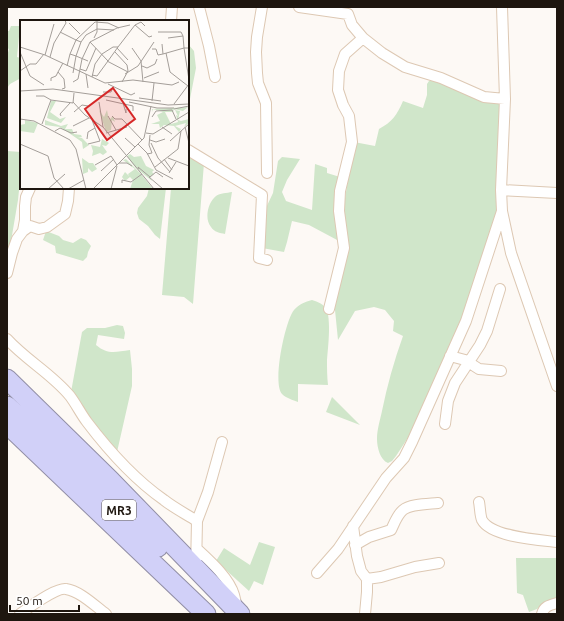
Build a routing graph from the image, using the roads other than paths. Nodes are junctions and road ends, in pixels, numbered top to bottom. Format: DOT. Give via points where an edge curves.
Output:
graph roads {
  1 [pos="172,7"];
  2 [pos="200,7"];
  3 [pos="262,7"];
  4 [pos="299,7"];
  5 [pos="502,7"];
  6 [pos="348,10"];
  7 [pos="171,20"];
  8 [pos="363,38"];
  9 [pos="215,76"];
  10 [pos="505,99"];
  11 [pos="189,151"];
  12 [pos="267,173"];
  13 [pos="30,189"];
  14 [pos="69,189"];
  15 [pos="501,190"];
  16 [pos="557,193"];
  17 [pos="502,211"];
  18 [pos="23,230"];
  19 [pos="267,260"];
  20 [pos="7,273"];
  21 [pos="500,289"];
  22 [pos="329,309"];
  23 [pos="7,339"];
  24 [pos="450,356"];
  25 [pos="469,362"];
  26 [pos="501,371"];
  27 [pos="7,379"];
  28 [pos="557,386"];
  29 [pos="7,406"];
  30 [pos="7,424"];
  31 [pos="445,424"];
  32 [pos="7,442"];
  33 [pos="222,442"];
  34 [pos="479,502"];
  35 [pos="438,503"];
  36 [pos="198,521"];
  37 [pos="353,526"];
  38 [pos="557,542"];
  39 [pos="355,545"];
  40 [pos="197,550"];
  41 [pos="439,563"];
  42 [pos="196,569"];
  43 [pos="317,573"];
  44 [pos="367,579"];
  45 [pos="557,603"];
  46 [pos="236,613"];
  47 [pos="20,614"];
  48 [pos="106,614"];
  49 [pos="206,614"];
  50 [pos="365,614"];
  51 [pos="542,614"];
  1 -- 7 [label="street"];
  2 -- 9 [label="street"];
  3 -- 12 [label="street" via="256,59 258,83 266,103"];
  4 -- 6 [label="street"];
  5 -- 10 [label="street"];
  6 -- 8 [label="street" via="352,25"];
  8 -- 10 [label="street" via="405,67 441,78 484,97"];
  8 -- 22 [label="street" via="345,54 340,71 338,90 342,105 349,116 352,142 340,191 339,211 344,248"];
  10 -- 15 [label="street"];
  11 -- 19 [label="street" via="262,195 259,258"];
  13 -- 18 [label="street" via="26,197"];
  14 -- 18 [label="street" via="65,214 47,227 39,229 30,226"];
  15 -- 16 [label="street"];
  15 -- 17 [label="street"];
  17 -- 24 [label="street" via="466,321"];
  17 -- 28 [label="street" via="511,253"];
  18 -- 20 [label="street"];
  21 -- 25 [label="street" via="487,331"];
  23 -- 36 [label="street" via="70,396 86,421 136,477 164,500"];
  24 -- 25 [label="street"];
  24 -- 37 [label="street" via="404,458 386,478"];
  25 -- 26 [label="street" via="479,369"];
  25 -- 31 [label="street" via="455,383 448,401"];
  27 -- 42 [label="highway"];
  29 -- 46 [label="highway, MR3"];
  30 -- 49 [label="highway, MR3"];
  32 -- 49 [label="highway"];
  33 -- 36 [label="street"];
  34 -- 38 [label="street" via="482,520 490,528 517,537"];
  35 -- 39 [label="street" via="412,506 402,510 391,530"];
  36 -- 40 [label="street"];
  37 -- 39 [label="street"];
  37 -- 43 [label="street" via="338,549"];
  39 -- 44 [label="street" via="361,571"];
  40 -- 42 [label="street"];
  40 -- 46 [label="street" via="212,563 226,581 234,594"];
  41 -- 44 [label="street"];
  42 -- 46 [label="highway"];
  44 -- 50 [label="street"];
  45 -- 51 [label="street" via="548,605"];
  47 -- 48 [label="street" via="65,588 75,591"];
}
